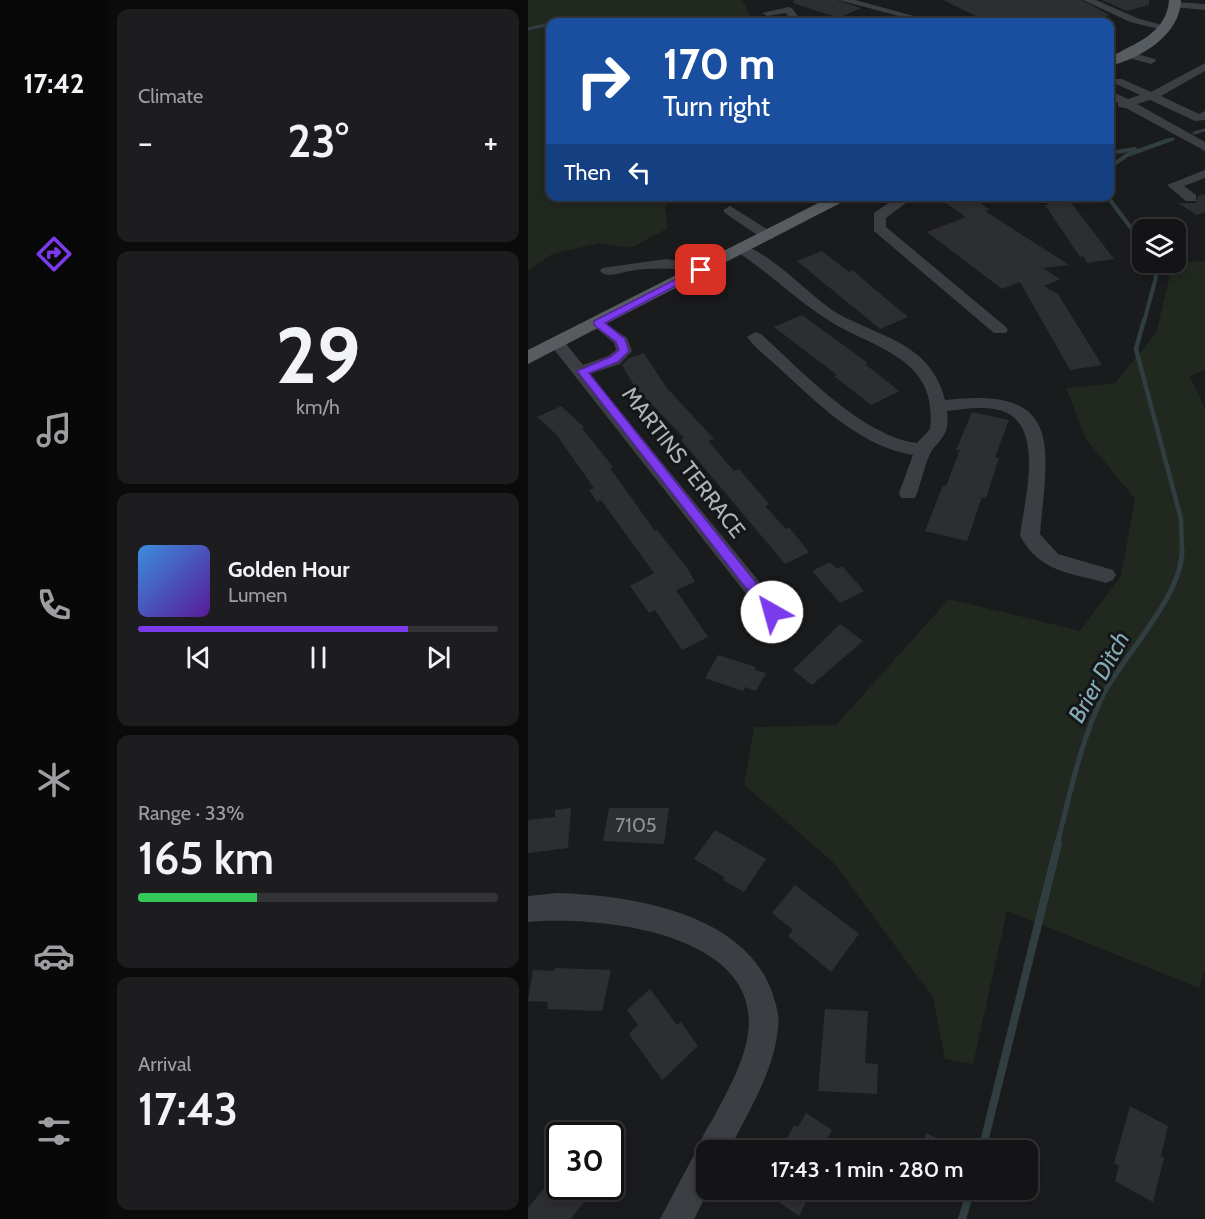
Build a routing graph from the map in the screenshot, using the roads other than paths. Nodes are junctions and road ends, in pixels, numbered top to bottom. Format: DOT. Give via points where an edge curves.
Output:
graph roads {
  1 [pos="844,0"];
  2 [pos="1088,0"];
  3 [pos="761,1"];
  4 [pos="1173,2"];
  5 [pos="1205,8"];
  6 [pos="769,18"];
  7 [pos="794,18"];
  8 [pos="915,18"];
  9 [pos="1167,28"];
  10 [pos="1126,54"];
  11 [pos="1114,60"];
  12 [pos="1151,61"];
  13 [pos="1205,66"];
  14 [pos="1118,81"];
  15 [pos="1114,96"];
  16 [pos="1151,96"];
  17 [pos="1129,103"];
  18 [pos="1114,106"];
  19 [pos="1205,115"];
  20 [pos="1205,147"];
  21 [pos="1205,174"];
  22 [pos="1191,198"];
  23 [pos="838,201"];
  24 [pos="902,201"];
  25 [pos="730,210"];
  26 [pos="768,236"];
  27 [pos="742,249"];
  28 [pos="701,270"];
  29 [pos="607,271"];
  30 [pos="598,323"];
  31 [pos="1000,330"];
  32 [pos="755,337"];
  33 [pos="557,343"];
  34 [pos="528,358"];
  35 [pos="582,371"];
  36 [pos="937,407"];
  37 [pos="923,451"];
  38 [pos="908,493"];
  39 [pos="1106,575"];
  40 [pos="772,612"];
  41 [pos="528,909"];
  42 [pos="718,1140"];
  43 [pos="696,1182"];
  44 [pos="676,1219"];
  1 -- 8 [label="street"];
  2 -- 9 [label="street" via="1134,20"];
  3 -- 6 [label="street"];
  4 -- 5 [label="street"];
  4 -- 9 [label="main road"];
  6 -- 7 [label="street" via="789,10"];
  9 -- 10 [label="main road"];
  10 -- 11 [label="main road"];
  10 -- 12 [label="street"];
  13 -- 16 [label="street"];
  14 -- 16 [label="street"];
  15 -- 17 [label="street"];
  16 -- 17 [label="street"];
  16 -- 19 [label="street" via="1198,118"];
  17 -- 18 [label="street"];
  17 -- 20 [label="street"];
  21 -- 22 [label="street" via="1174,185"];
  23 -- 26 [label="main road"];
  24 -- 31 [label="street" via="879,216 879,228"];
  25 -- 26 [label="street"];
  26 -- 27 [label="main road"];
  27 -- 28 [label="main road"];
  27 -- 36 [label="street" via="770,266 829,314 914,361 933,383"];
  28 -- 29 [label="street" via="668,262"];
  28 -- 30 [label="main road"];
  30 -- 33 [label="main road"];
  30 -- 35 [label="street" via="621,341 624,351 614,360"];
  32 -- 37 [label="street" via="877,438"];
  33 -- 34 [label="main road"];
  33 -- 35 [label="street, MARTINS TERRACE"];
  35 -- 40 [label="street, MARTINS TERRACE"];
  36 -- 37 [label="street" via="939,429 930,447"];
  36 -- 39 [label="street" via="998,404 1019,412 1032,426 1038,456 1030,536 1051,560"];
  37 -- 38 [label="street"];
  41 -- 42 [label="street" via="574,906 663,920 700,935 739,964 759,993 764,1011 762,1039 754,1067"];
  43 -- 44 [label="street"];
}
